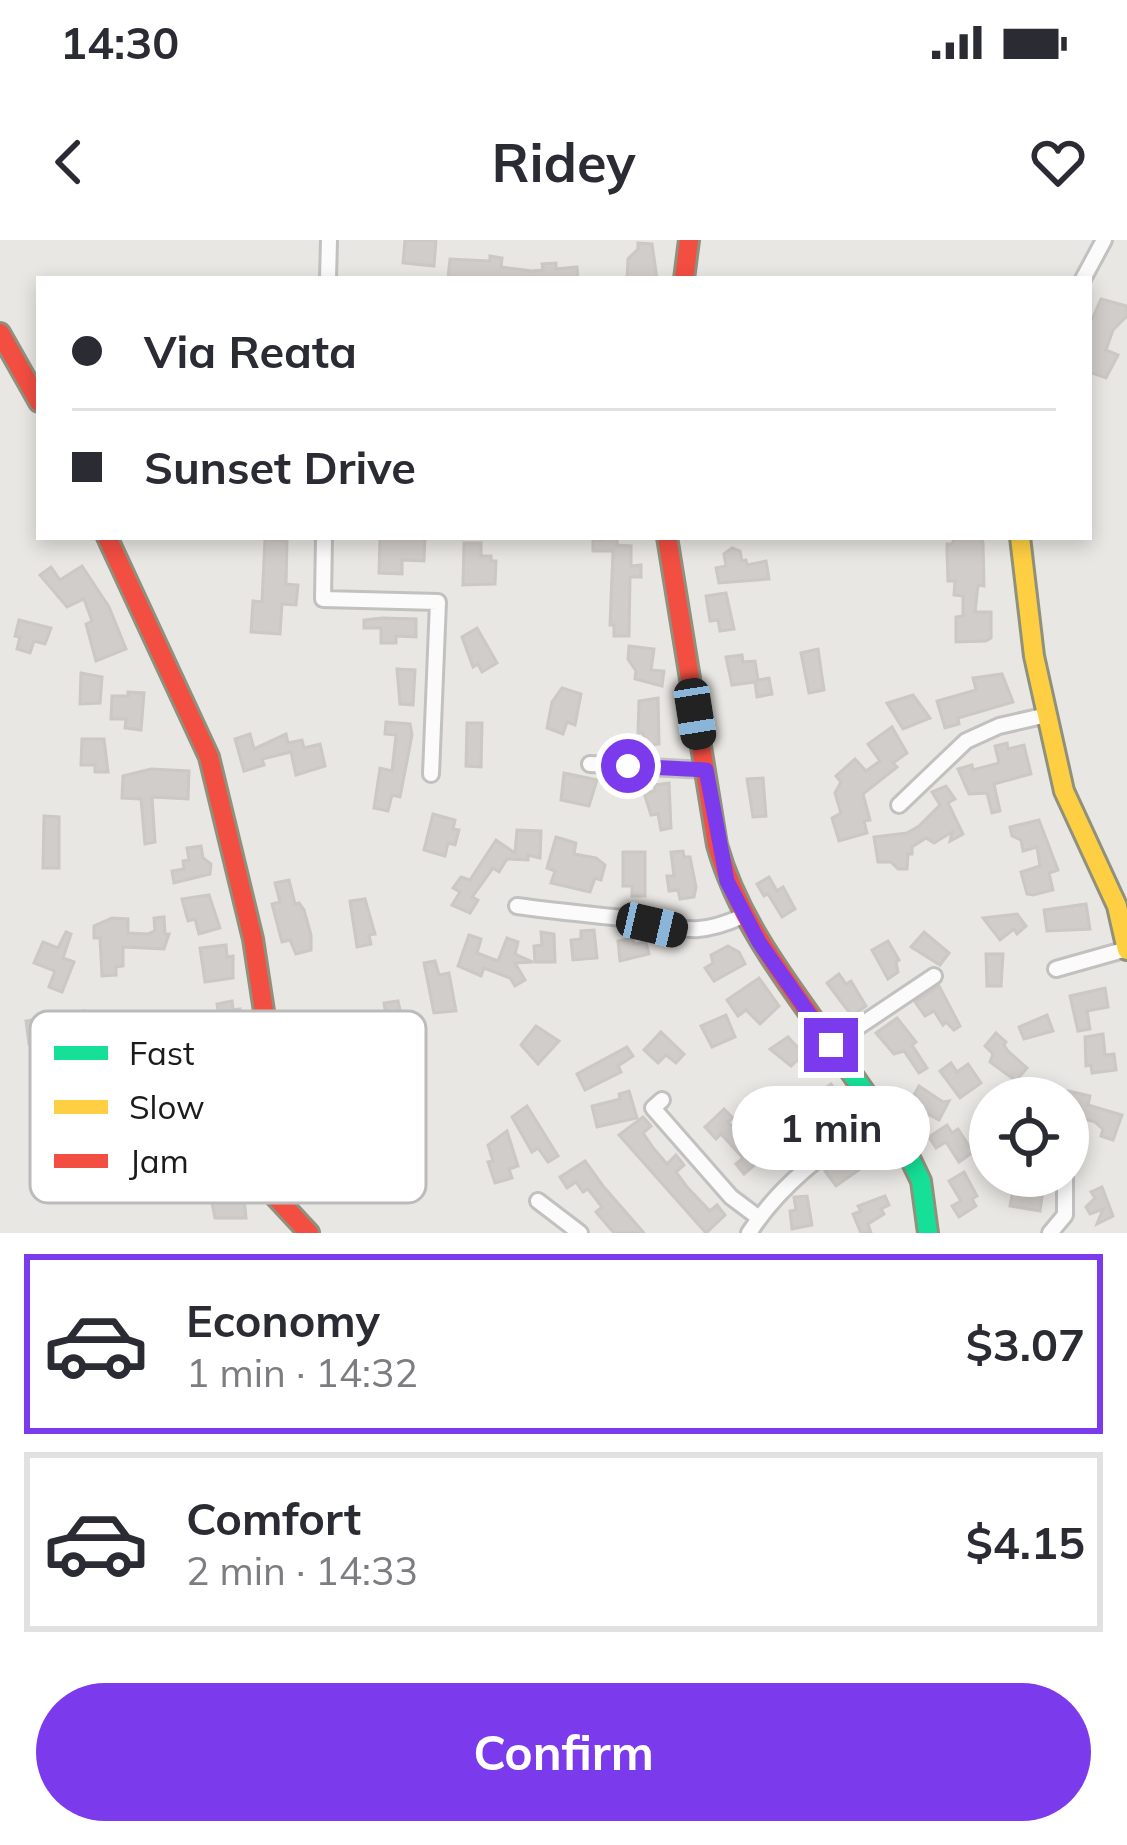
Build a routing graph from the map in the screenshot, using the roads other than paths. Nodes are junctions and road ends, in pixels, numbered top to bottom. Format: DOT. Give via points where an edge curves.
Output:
graph roads {
  1 [pos="329,240"];
  2 [pos="688,240"];
  3 [pos="1104,240"];
  4 [pos="328,276"];
  5 [pos="683,276"];
  6 [pos="1085,276"];
  7 [pos="0,333"];
  8 [pos="36,397"];
  9 [pos="107,540"];
  10 [pos="324,540"];
  11 [pos="668,540"];
  12 [pos="1020,540"];
  13 [pos="1047,715"];
  14 [pos="590,764"];
  15 [pos="706,770"];
  16 [pos="431,774"];
  17 [pos="899,805"];
  18 [pos="517,906"];
  19 [pos="743,916"];
  20 [pos="1127,949"];
  21 [pos="1056,969"];
  22 [pos="934,976"];
  23 [pos="264,1011"];
  24 [pos="831,1045"];
  25 [pos="662,1100"];
  26 [pos="880,1114"];
  27 [pos="1065,1197"];
  28 [pos="538,1202"];
  29 [pos="281,1203"];
  30 [pos="759,1218"];
  31 [pos="308,1233"];
  32 [pos="580,1233"];
  33 [pos="749,1233"];
  34 [pos="928,1233"];
  35 [pos="1050,1233"];
  1 -- 4 [label="street"];
  2 -- 5 [label="street"];
  3 -- 6 [label="street"];
  7 -- 8 [label="street"];
  9 -- 23 [label="street" via="209,757"];
  10 -- 16 [label="street" via="322,598 438,602"];
  11 -- 15 [label="street"];
  12 -- 13 [label="street"];
  13 -- 17 [label="street" via="966,741"];
  13 -- 20 [label="street" via="1064,791 1117,906"];
  14 -- 15 [label="street"];
  15 -- 19 [label="street" via="717,845"];
  18 -- 19 [label="street" via="682,931"];
  19 -- 24 [label="street"];
  20 -- 21 [label="street"];
  22 -- 24 [label="street"];
  24 -- 26 [label="street"];
  25 -- 30 [label="street" via="653,1108 731,1198"];
  26 -- 30 [label="street" via="801,1169"];
  26 -- 34 [label="street" via="921,1180"];
  27 -- 35 [label="street" via="1065,1214"];
  28 -- 32 [label="street"];
  29 -- 31 [label="street"];
  30 -- 33 [label="street"];
}
